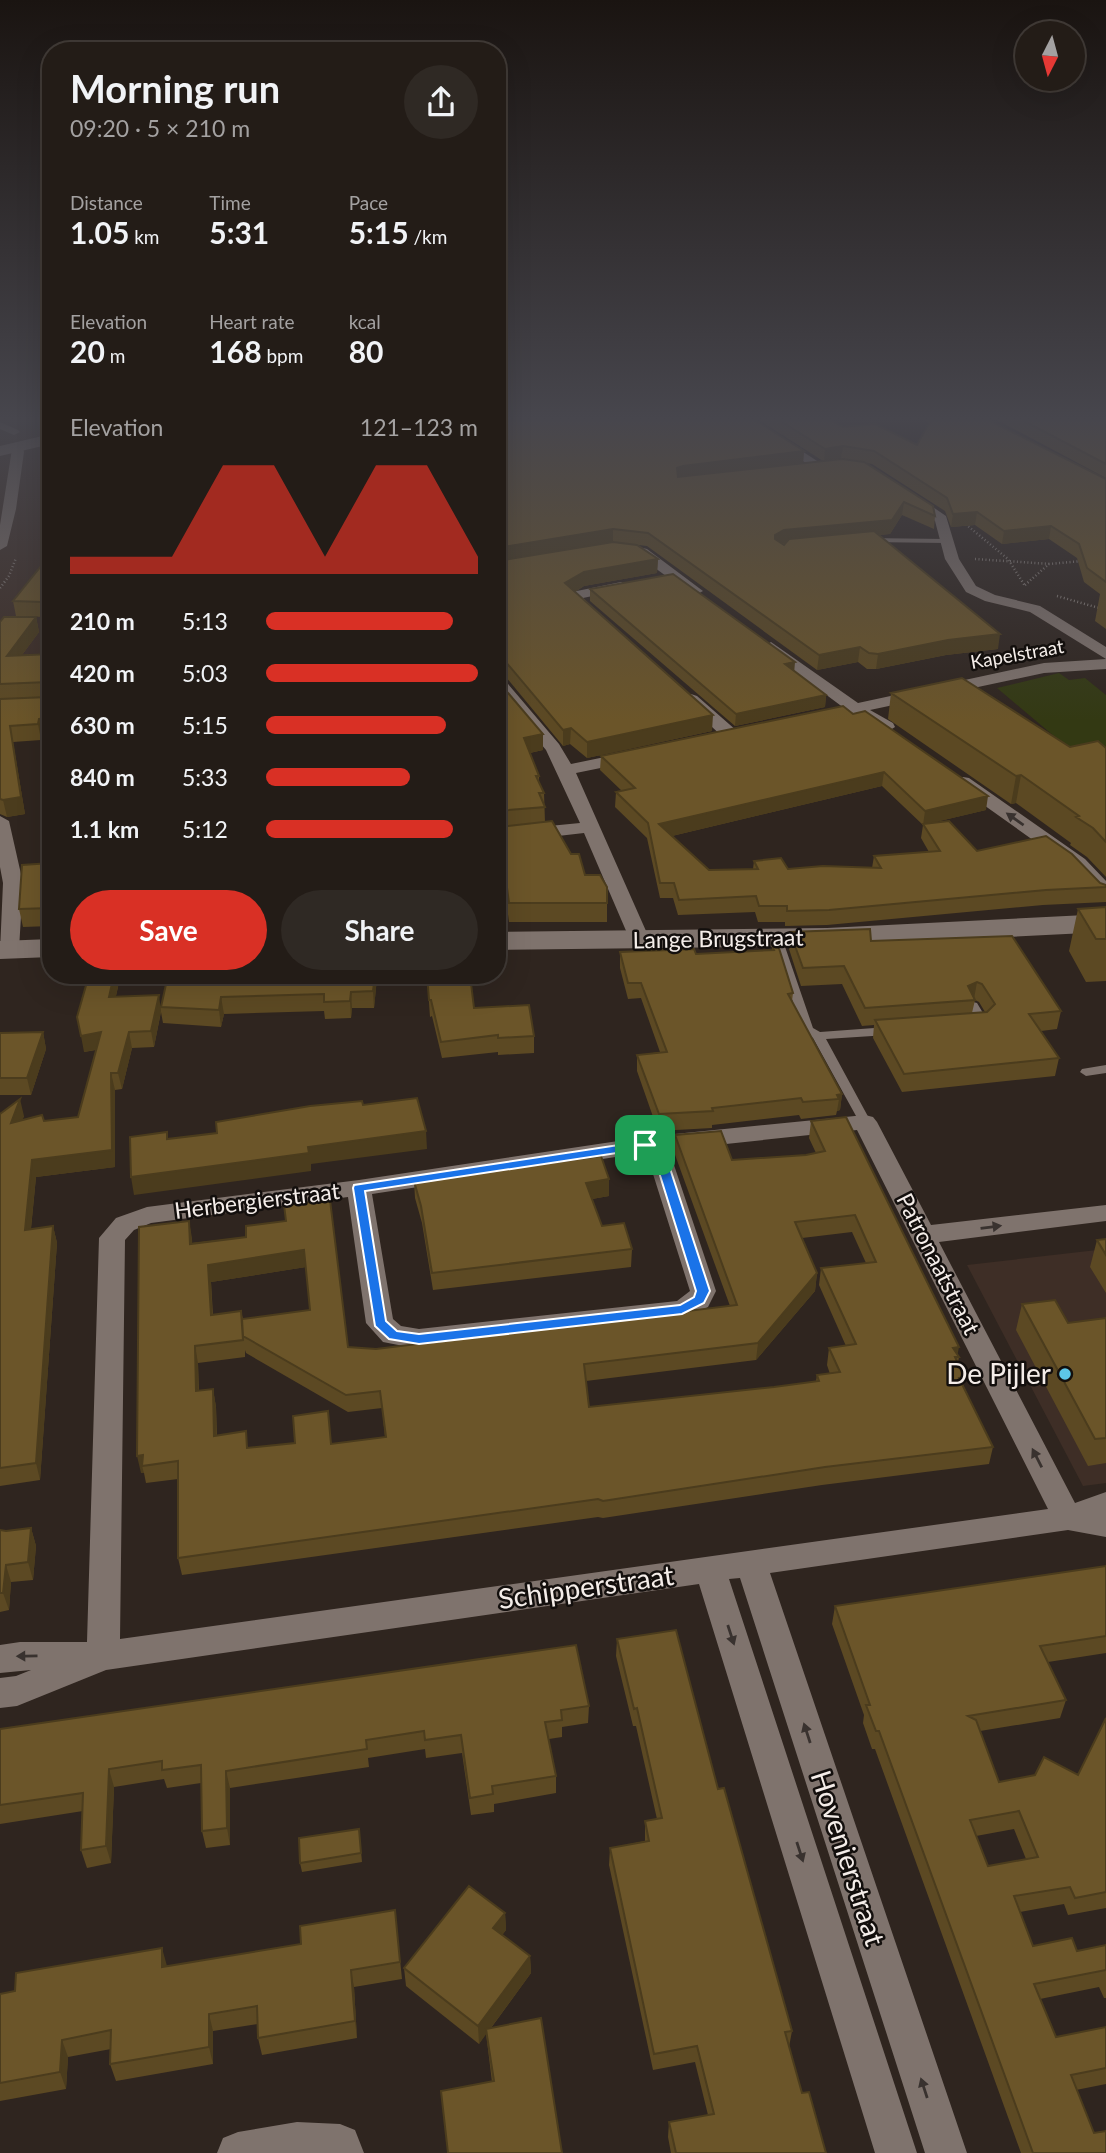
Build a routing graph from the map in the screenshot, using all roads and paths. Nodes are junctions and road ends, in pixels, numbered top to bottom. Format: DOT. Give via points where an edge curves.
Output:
graph roads {
  1 [pos="8,520"];
  2 [pos="941,520"];
  3 [pos="961,520"];
  4 [pos="863,540"];
  5 [pos="946,541"];
  6 [pos="0,546"];
  7 [pos="613,549"];
  8 [pos="952,559"];
  9 [pos="1007,559"];
  10 [pos="1087,560"];
  11 [pos="1051,564"];
  12 [pos="676,577"];
  13 [pos="1026,584"];
  14 [pos="1035,589"];
  15 [pos="1046,593"];
  16 [pos="710,602"];
  17 [pos="1106,610"];
  18 [pos="608,628"];
  19 [pos="755,635"];
  20 [pos="1106,654"];
  21 [pos="1106,664"];
  22 [pos="680,690"];
  23 [pos="506,692"];
  24 [pos="855,708"];
  25 [pos="831,713"];
  26 [pos="897,735"];
  27 [pos="706,740"];
  28 [pos="643,754"];
  29 [pos="566,770"];
  30 [pos="954,775"];
  31 [pos="0,821"];
  32 [pos="591,827"];
  33 [pos="506,836"];
  34 [pos="1106,892"];
  35 [pos="1106,923"];
  36 [pos="777,938"];
  37 [pos="640,940"];
  38 [pos="506,941"];
  39 [pos="42,948"];
  40 [pos="4,950"];
  41 [pos="973,1004"];
  42 [pos="970,1024"];
  43 [pos="901,1030"];
  44 [pos="818,1036"];
  45 [pos="1106,1069"];
  46 [pos="1086,1072"];
  47 [pos="865,1122"];
  48 [pos="645,1145"];
  49 [pos="359,1188"];
  50 [pos="1106,1213"];
  51 [pos="923,1235"];
  52 [pos="1106,1504"];
  53 [pos="1068,1518"];
  54 [pos="1106,1525"];
  55 [pos="751,1563"];
  56 [pos="710,1570"];
  57 [pos="103,1656"];
  58 [pos="0,1659"];
  59 [pos="0,1693"];
  60 [pos="238,2153"];
  61 [pos="343,2153"];
  62 [pos="896,2153"];
  63 [pos="946,2153"];
  1 -- 6 [label="street"];
  2 -- 5 [label="street"];
  3 -- 9 [label="path"];
  4 -- 5 [label="lane"];
  5 -- 8 [label="street"];
  7 -- 12 [label="street" via="637,550"];
  8 -- 9 [label="path"];
  8 -- 20 [label="street" via="966,584 977,593 1035,609"];
  9 -- 11 [label="path"];
  9 -- 13 [label="path"];
  10 -- 11 [label="path"];
  11 -- 13 [label="path"];
  12 -- 16 [label="street"];
  12 -- 18 [label="street" via="575,598"];
  13 -- 14 [label="path"];
  15 -- 17 [label="path"];
  19 -- 24 [label="street"];
  21 -- 24 [label="street, Kapelstraat" via="1044,668"];
  22 -- 27 [label="street" via="738,733"];
  23 -- 29 [label="street"];
  24 -- 25 [label="street, Kapelstraat"];
  24 -- 26 [label="street"];
  28 -- 29 [label="street"];
  29 -- 32 [label="street"];
  34 -- 30 [label="street, one-way" via="1078,863"];
  31 -- 40 [label="street" via="13,883"];
  32 -- 33 [label="street"];
  32 -- 37 [label="street"];
  35 -- 36 [label="street, Lange Brugstraat"];
  36 -- 37 [label="street, Lange Brugstraat"];
  36 -- 44 [label="lane" via="808,1030"];
  37 -- 38 [label="street, Lange Brugstraat"];
  39 -- 40 [label="street"];
  41 -- 42 [label="lane" via="983,1023"];
  43 -- 44 [label="lane"];
  44 -- 47 [label="lane"];
  45 -- 46 [label="lane"];
  47 -- 48 [label="street, Herbergierstraat"];
  47 -- 51 [label="street, Patronaatstraat"];
  48 -- 49 [label="street, Herbergierstraat"];
  48 -- 49 [label="street" via="658,1150 703,1291 699,1300 682,1310 419,1339 393,1335 380,1323"];
  49 -- 57 [label="street, Herbergierstraat" via="147,1215 125,1224 111,1238"];
  51 -- 50 [label="street, one-way"];
  53 -- 51 [label="street, Patronaatstraat, one-way"];
  52 -- 53 [label="street, Schipperstraat"];
  53 -- 54 [label="street, Schipperstraat"];
  53 -- 55 [label="street, Schipperstraat"];
  55 -- 56 [label="street, Schipperstraat"];
  63 -- 55 [label="street, Hovenierstraat, one-way"];
  56 -- 57 [label="street, Schipperstraat"];
  56 -- 62 [label="street, Hovenierstraat, one-way"];
  57 -- 58 [label="street, Schipperstraat, one-way"];
  57 -- 59 [label="street, Schipperstraat" via="17,1691"];
  60 -- 61 [label="street" via="297,2143 340,2145"];
}
